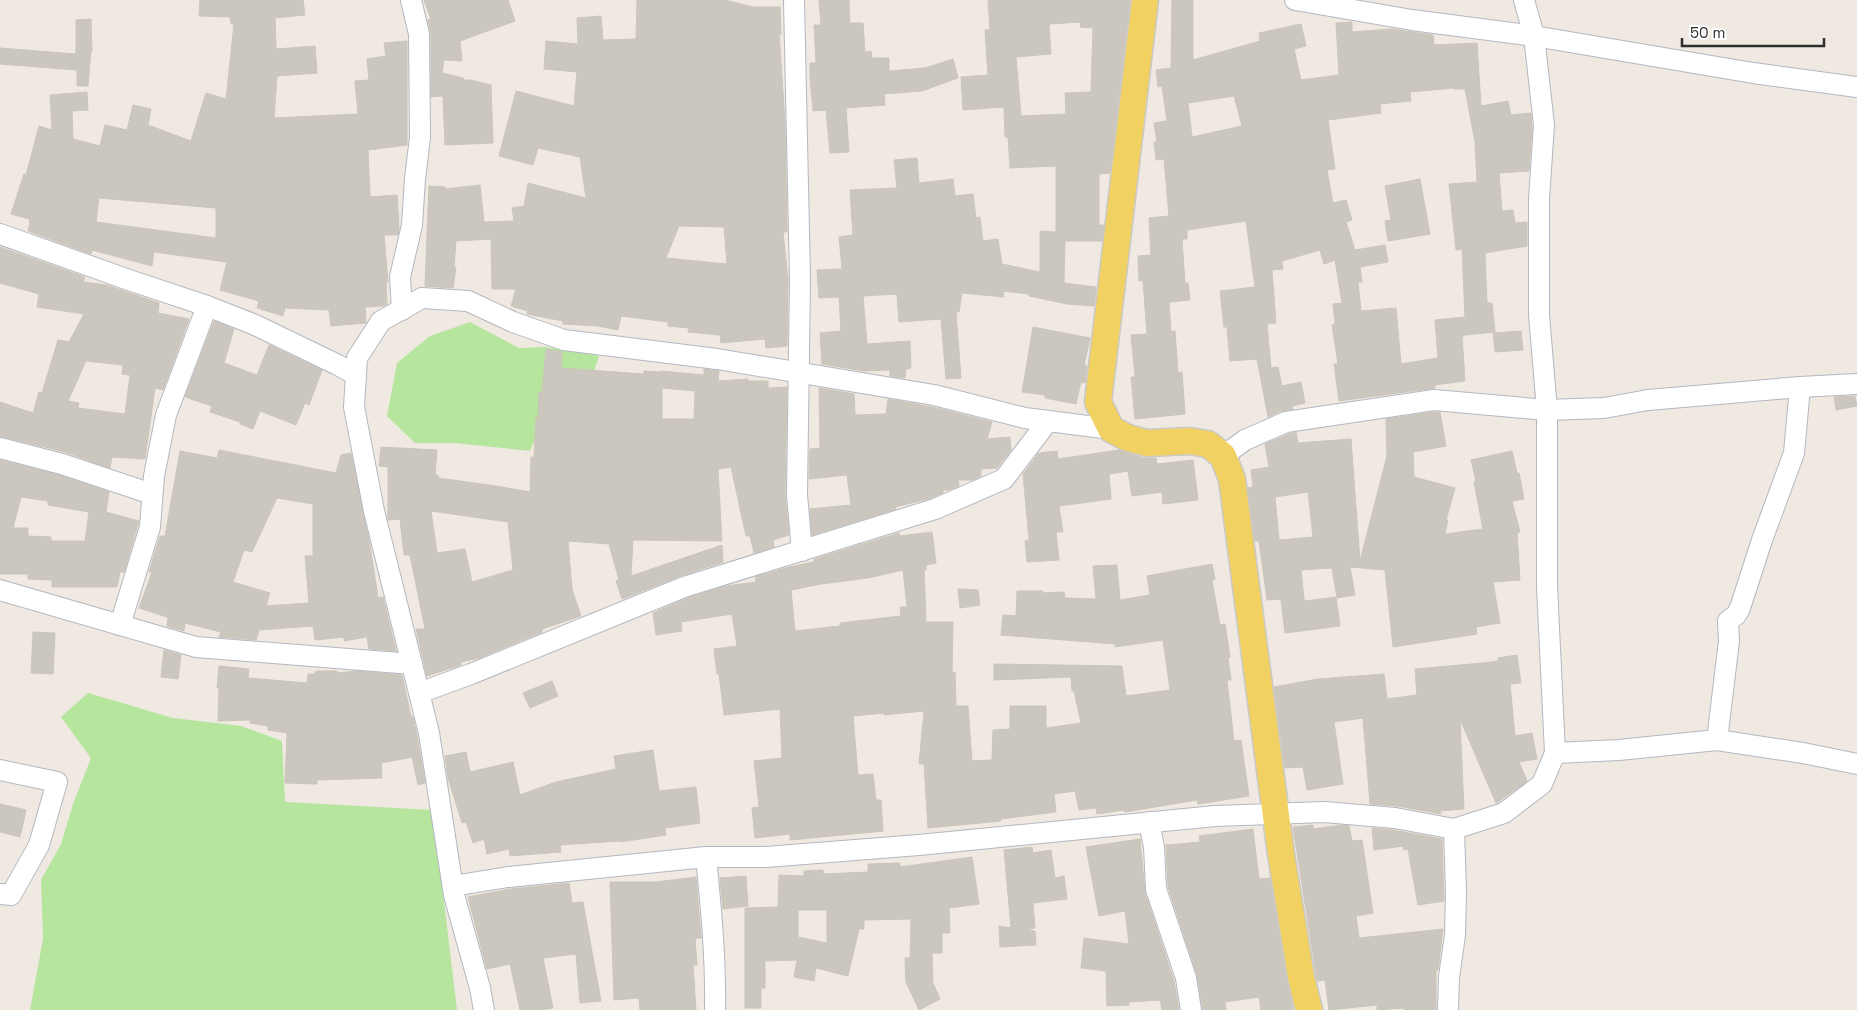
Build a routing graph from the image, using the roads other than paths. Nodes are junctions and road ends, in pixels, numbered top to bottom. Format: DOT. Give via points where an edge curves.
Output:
graph roads {
  1 [pos="411,0"];
  2 [pos="794,0"];
  3 [pos="1145,0"];
  4 [pos="1296,0"];
  5 [pos="1524,0"];
  6 [pos="1534,36"];
  7 [pos="1857,88"];
  8 [pos="0,234"];
  9 [pos="207,306"];
  10 [pos="402,310"];
  11 [pos="798,372"];
  12 [pos="356,375"];
  13 [pos="1857,384"];
  14 [pos="1800,387"];
  15 [pos="1547,410"];
  16 [pos="1048,421"];
  17 [pos="1111,429"];
  18 [pos="0,448"];
  19 [pos="1222,456"];
  20 [pos="152,494"];
  21 [pos="802,551"];
  22 [pos="0,590"];
  23 [pos="120,625"];
  24 [pos="412,664"];
  25 [pos="419,693"];
  26 [pos="1717,740"];
  27 [pos="1555,753"];
  28 [pos="1857,764"];
  29 [pos="0,770"];
  30 [pos="1276,815"];
  31 [pos="1149,822"];
  32 [pos="1454,829"];
  33 [pos="706,858"];
  34 [pos="453,886"];
  35 [pos="0,894"];
  36 [pos="484,1010"];
  37 [pos="715,1010"];
  38 [pos="1191,1010"];
  39 [pos="1309,1010"];
  40 [pos="1448,1010"];
  1 -- 10 [label="street" via="419,34 420,137 412,225 400,277"];
  2 -- 11 [label="street" via="800,279"];
  3 -- 17 [label="main road" via="1098,402"];
  4 -- 6 [label="street"];
  5 -- 6 [label="street"];
  6 -- 7 [label="street"];
  6 -- 15 [label="street" via="1544,125 1539,199 1539,315"];
  8 -- 9 [label="street"];
  9 -- 12 [label="street" via="253,324"];
  9 -- 20 [label="street" via="166,415"];
  10 -- 11 [label="street" via="422,298 468,302 564,340"];
  10 -- 12 [label="street" via="381,321 357,358"];
  11 -- 16 [label="street" via="934,395"];
  11 -- 21 [label="street" via="797,495"];
  12 -- 24 [label="street" via="354,407 374,510"];
  13 -- 14 [label="street"];
  14 -- 15 [label="street" via="1648,400 1604,408"];
  14 -- 26 [label="street" via="1794,453 1740,608 1728,621 1729,641"];
  15 -- 19 [label="street" via="1434,400 1286,422 1245,440"];
  15 -- 27 [label="street" via="1547,586"];
  16 -- 17 [label="street"];
  16 -- 21 [label="street" via="1004,479 936,509"];
  17 -- 19 [label="main road" via="1146,443 1189,441 1208,444"];
  18 -- 20 [label="street" via="62,464"];
  19 -- 30 [label="main road" via="1232,479"];
  20 -- 23 [label="street" via="150,527"];
  21 -- 25 [label="street" via="684,587"];
  22 -- 23 [label="street"];
  23 -- 24 [label="street" via="196,647"];
  24 -- 25 [label="street"];
  25 -- 34 [label="street" via="429,733"];
  26 -- 27 [label="street"];
  26 -- 28 [label="street"];
  27 -- 32 [label="street" via="1542,784 1527,796 1504,813"];
  29 -- 35 [label="street" via="57,782 38,845 11,895"];
  30 -- 31 [label="street"];
  30 -- 32 [label="street" via="1324,812 1396,818"];
  30 -- 39 [label="main road"];
  31 -- 33 [label="street" via="919,845 766,857"];
  31 -- 38 [label="street" via="1156,889 1186,978"];
  32 -- 40 [label="street" via="1455,935"];
  33 -- 34 [label="street" via="508,877"];
  33 -- 37 [label="street" via="712,915"];
  34 -- 36 [label="street"];
}
